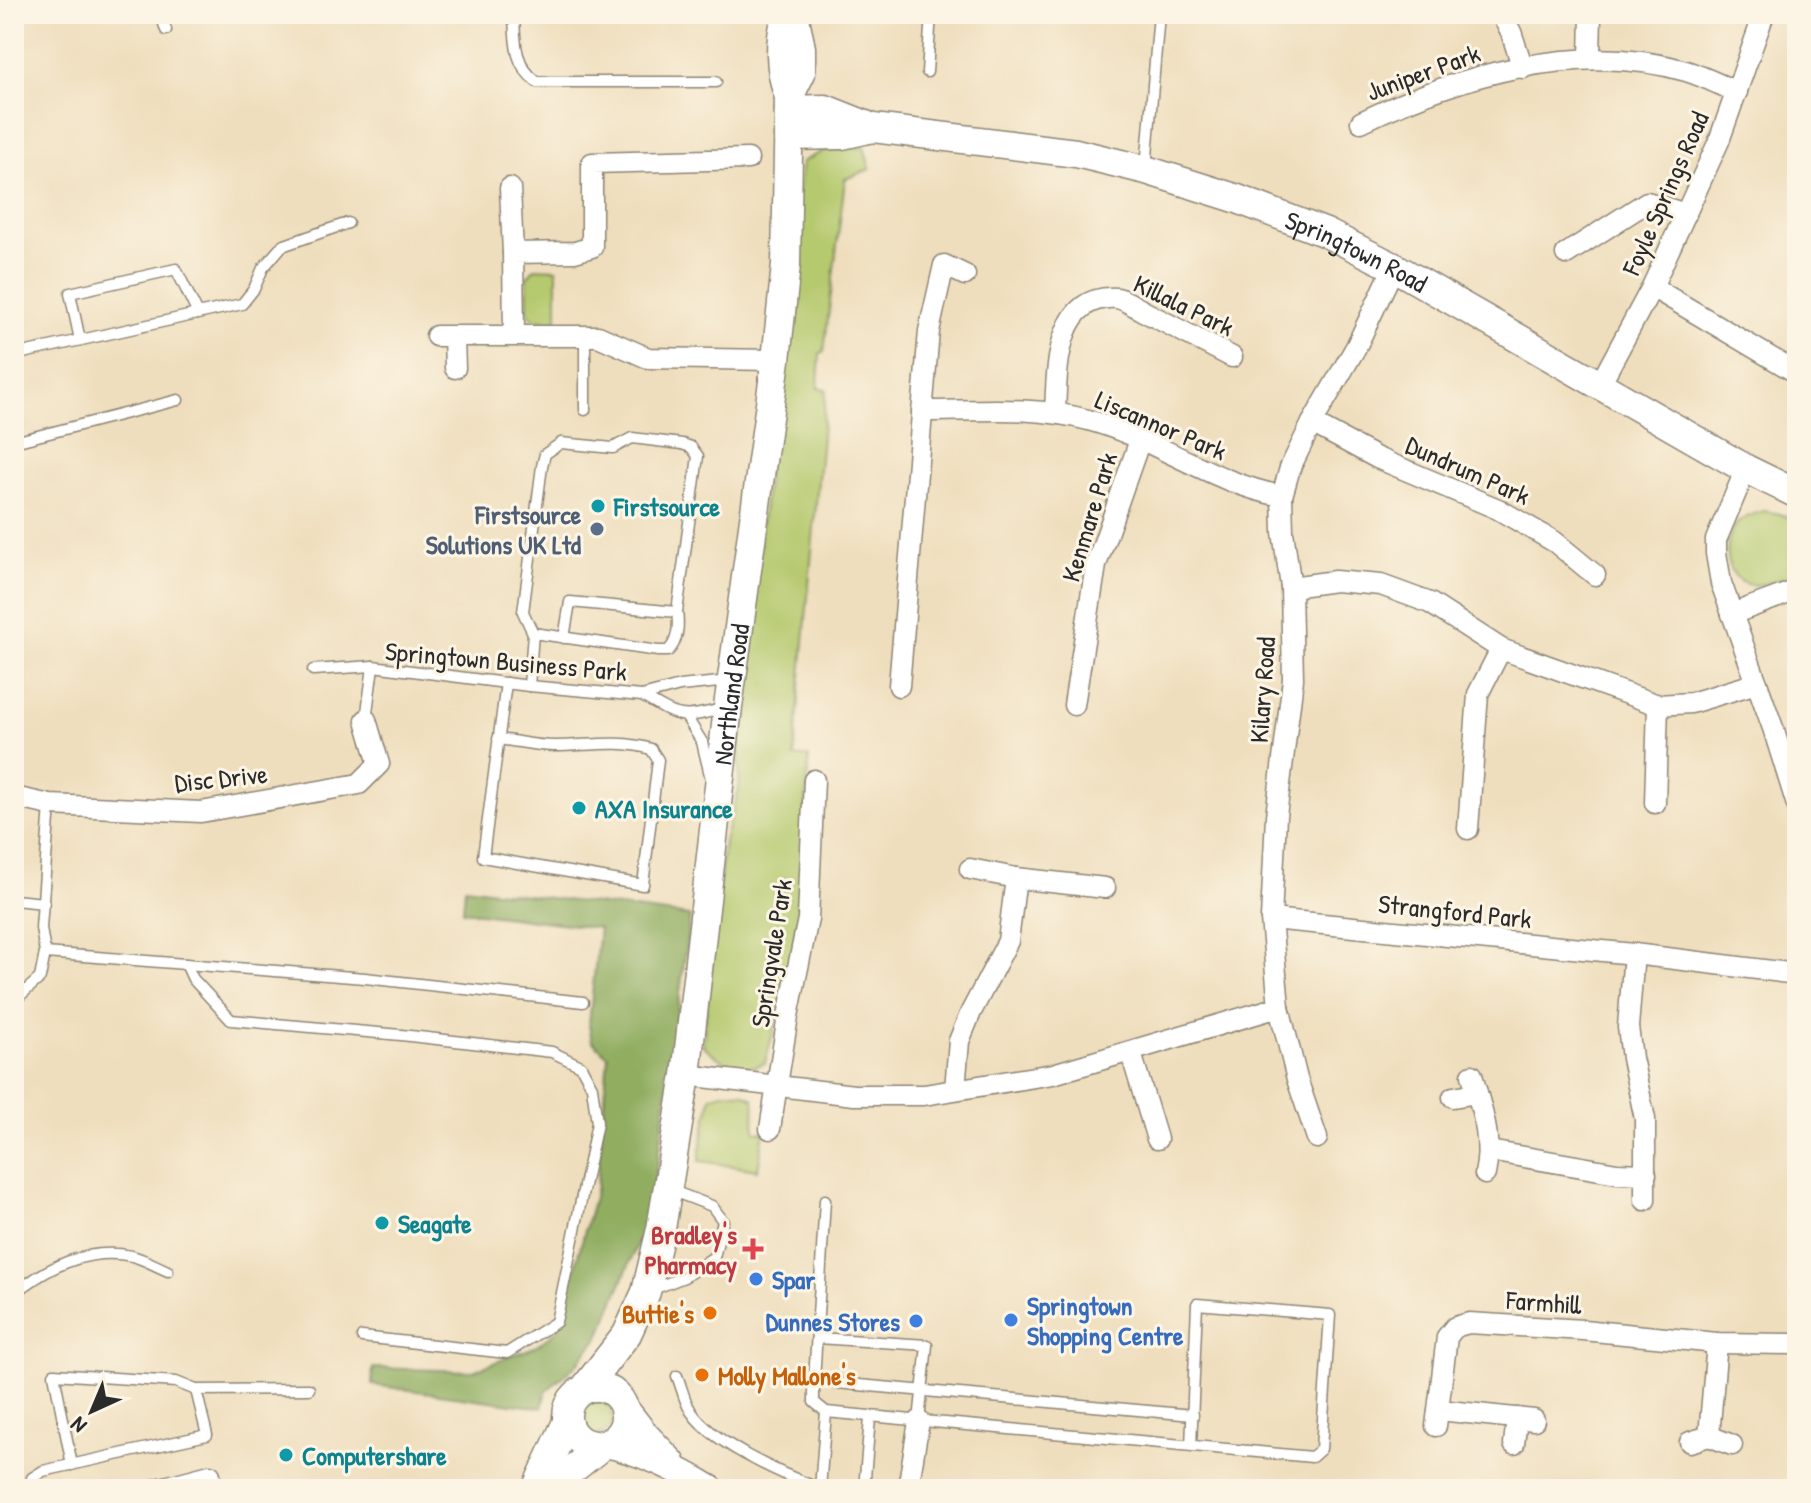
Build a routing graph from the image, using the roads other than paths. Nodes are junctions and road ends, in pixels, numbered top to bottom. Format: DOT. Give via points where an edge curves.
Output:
graph roads {
  1 [pos="161,14"];
  2 [pos="514,14"];
  3 [pos="787,14"];
  4 [pos="794,14"];
  5 [pos="931,14"];
  6 [pos="1159,14"];
  7 [pos="1501,14"];
  8 [pos="1591,14"];
  9 [pos="1764,14"];
  10 [pos="166,30"];
  11 [pos="1590,58"];
  12 [pos="1523,68"];
  13 [pos="927,72"];
  14 [pos="716,82"];
  15 [pos="1737,92"];
  16 [pos="789,114"];
  17 [pos="1361,122"];
  18 [pos="748,159"];
  19 [pos="1146,170"];
  20 [pos="510,188"];
  21 [pos="1686,214"];
  22 [pos="348,223"];
  23 [pos="513,253"];
  24 [pos="1566,254"];
  25 [pos="1394,267"];
  26 [pos="965,275"];
  27 [pos="1652,287"];
  28 [pos="198,314"];
  29 [pos="514,335"];
  30 [pos="585,336"];
  31 [pos="80,340"];
  32 [pos="14,355"];
  33 [pos="1232,357"];
  34 [pos="776,360"];
  35 [pos="455,368"];
  36 [pos="1797,373"];
  37 [pos="1599,386"];
  38 [pos="178,400"];
  39 [pos="585,410"];
  40 [pos="922,411"];
  41 [pos="1055,413"];
  42 [pos="1312,423"];
  43 [pos="1140,440"];
  44 [pos="14,442"];
  45 [pos="1746,469"];
  46 [pos="1797,494"];
  47 [pos="1282,496"];
  48 [pos="1595,575"];
  49 [pos="1291,587"];
  50 [pos="1797,590"];
  51 [pos="677,612"];
  52 [pos="1732,614"];
  53 [pos="533,633"];
  54 [pos="564,638"];
  55 [pos="1501,649"];
  56 [pos="373,666"];
  57 [pos="313,670"];
  58 [pos="506,683"];
  59 [pos="1757,683"];
  60 [pos="529,686"];
  61 [pos="899,686"];
  62 [pos="730,694"];
  63 [pos="642,696"];
  64 [pos="1074,705"];
  65 [pos="1658,705"];
  66 [pos="687,718"];
  67 [pos="366,720"];
  68 [pos="498,739"];
  69 [pos="814,780"];
  70 [pos="14,797"];
  71 [pos="1796,802"];
  72 [pos="1655,803"];
  73 [pos="717,804"];
  74 [pos="50,805"];
  75 [pos="1468,829"];
  76 [pos="970,869"];
  77 [pos="1016,878"];
  78 [pos="1105,888"];
  79 [pos="14,900"];
  80 [pos="44,903"];
  81 [pos="1271,919"];
  82 [pos="45,953"];
  83 [pos="1634,954"];
  84 [pos="186,964"];
  85 [pos="1797,974"];
  86 [pos="14,1001"];
  87 [pos="583,1002"];
  88 [pos="1279,1007"];
  89 [pos="1131,1053"];
  90 [pos="686,1075"];
  91 [pos="777,1086"];
  92 [pos="955,1089"];
  93 [pos="1453,1097"];
  94 [pos="1160,1125"];
  95 [pos="770,1129"];
  96 [pos="1317,1138"];
  97 [pos="1489,1151"];
  98 [pos="1485,1174"];
  99 [pos="1646,1174"];
  100 [pos="668,1189"];
  101 [pos="825,1200"];
  102 [pos="1645,1200"];
  103 [pos="168,1271"];
  104 [pos="646,1292"];
  105 [pos="14,1294"];
  106 [pos="627,1334"];
  107 [pos="362,1337"];
  108 [pos="817,1338"];
  109 [pos="1717,1343"];
  110 [pos="1797,1344"];
  111 [pos="677,1376"];
  112 [pos="814,1381"];
  113 [pos="309,1389"];
  114 [pos="584,1389"];
  115 [pos="196,1390"];
  116 [pos="922,1392"];
  117 [pos="622,1403"];
  118 [pos="826,1412"];
  119 [pos="1193,1415"];
  120 [pos="870,1418"];
  121 [pos="919,1421"];
  122 [pos="567,1422"];
  123 [pos="1514,1444"];
  124 [pos="604,1445"];
  125 [pos="1732,1445"];
  126 [pos="1191,1446"];
  127 [pos="72,1465"];
  128 [pos="683,1479"];
  129 [pos="212,1482"];
  130 [pos="30,1489"];
  131 [pos="157,1489"];
  132 [pos="536,1489"];
  133 [pos="548,1489"];
  134 [pos="711,1489"];
  135 [pos="820,1489"];
  136 [pos="864,1489"];
  137 [pos="908,1489"];
  1 -- 10 [label="lane"];
  2 -- 14 [label="lane" via="517,60 537,82"];
  3 -- 16 [label="main road, Northland Road" via="780,37"];
  4 -- 16 [label="main road, Northland Road" via="801,73"];
  5 -- 13 [label="lane"];
  6 -- 19 [label="lane"];
  7 -- 12 [label="street"];
  8 -- 11 [label="street"];
  9 -- 15 [label="street, Foyle Springs Road"];
  11 -- 12 [label="street, Juniper Park"];
  11 -- 15 [label="street, Juniper Park" via="1654,64"];
  12 -- 17 [label="street, Juniper Park" via="1463,80"];
  15 -- 21 [label="street, Foyle Springs Road"];
  16 -- 19 [label="main road, Springtown Road" via="825,109 873,128 1076,153"];
  16 -- 34 [label="main road, Northland Road" via="786,265"];
  18 -- 23 [label="street" via="592,163 592,247"];
  19 -- 25 [label="main road, Springtown Road" via="1326,233"];
  20 -- 23 [label="street"];
  21 -- 24 [label="street" via="1647,202"];
  21 -- 27 [label="street, Foyle Springs Road"];
  22 -- 28 [label="lane" via="282,246 242,304"];
  23 -- 29 [label="street"];
  25 -- 37 [label="main road, Springtown Road"];
  25 -- 42 [label="street, Kilary Road"];
  26 -- 40 [label="street" via="944,265 929,331"];
  27 -- 36 [label="street"];
  27 -- 37 [label="street, Foyle Springs Road"];
  28 -- 31 [label="lane"];
  28 -- 31 [label="lane" via="176,269 70,293"];
  29 -- 30 [label="street"];
  29 -- 35 [label="street" via="445,336"];
  30 -- 34 [label="street" via="598,336 648,358"];
  30 -- 39 [label="lane"];
  31 -- 32 [label="lane"];
  33 -- 41 [label="street, Killala Park" via="1118,298 1089,303 1063,335"];
  34 -- 62 [label="main road, Northland Road"];
  37 -- 45 [label="main road, Springtown Road"];
  38 -- 44 [label="lane"];
  40 -- 41 [label="street, Liscannor Park"];
  40 -- 61 [label="street"];
  41 -- 43 [label="street, Liscannor Park"];
  42 -- 47 [label="street, Kilary Road"];
  42 -- 48 [label="street, Dundrum Park" via="1377,458 1498,509 1555,542"];
  43 -- 47 [label="street, Liscannor Park" via="1225,481"];
  43 -- 64 [label="street, Kenmare Park" via="1096,565"];
  45 -- 46 [label="main road, Springtown Road"];
  45 -- 52 [label="street" via="1716,540 1721,583"];
  47 -- 49 [label="street, Kilary Road"];
  49 -- 55 [label="street" via="1335,581 1381,585 1430,603"];
  49 -- 81 [label="street, Kilary Road" via="1293,679 1276,816"];
  50 -- 52 [label="street"];
  51 -- 53 [label="lane" via="698,456 682,444 632,438 613,448 561,443 545,454 542,466 523,612"];
  51 -- 54 [label="lane" via="570,602"];
  51 -- 54 [label="lane" via="676,638 668,651"];
  52 -- 59 [label="street"];
  53 -- 54 [label="lane"];
  53 -- 60 [label="lane"];
  55 -- 65 [label="street"];
  55 -- 75 [label="street" via="1478,694"];
  56 -- 57 [label="lane"];
  56 -- 58 [label="lane, Springtown Business Park"];
  56 -- 67 [label="lane, Springtown Business Park"];
  58 -- 60 [label="lane, Springtown Business Park"];
  58 -- 68 [label="lane"];
  59 -- 65 [label="street" via="1691,703"];
  59 -- 71 [label="street"];
  60 -- 63 [label="lane, Springtown Business Park"];
  62 -- 63 [label="lane, Springtown Business Park" via="680,686"];
  62 -- 66 [label="lane"];
  62 -- 73 [label="main road, Northland Road"];
  63 -- 66 [label="lane"];
  65 -- 72 [label="street"];
  66 -- 73 [label="lane" via="702,742"];
  67 -- 74 [label="street, Disc Drive" via="379,764 359,784 201,812"];
  68 -- 68 [label="lane" via="483,857 643,885 658,760 651,749"];
  69 -- 91 [label="street, Springvale Park" via="808,919"];
  70 -- 74 [label="street, Disc Drive"];
  73 -- 90 [label="main road, Northland Road"];
  74 -- 80 [label="lane"];
  76 -- 77 [label="street"];
  77 -- 78 [label="street"];
  77 -- 92 [label="street" via="1008,941 959,1041"];
  79 -- 80 [label="lane"];
  80 -- 82 [label="lane"];
  81 -- 83 [label="street, Strangford Park"];
  81 -- 88 [label="street, Kilary Road"];
  82 -- 84 [label="lane"];
  82 -- 86 [label="lane" via="40,978"];
  83 -- 85 [label="street, Strangford Park"];
  83 -- 99 [label="street" via="1628,1027 1645,1119"];
  84 -- 87 [label="lane"];
  84 -- 107 [label="lane" via="231,1020 552,1052 581,1066 592,1087 597,1123 556,1322 507,1353"];
  88 -- 89 [label="street"];
  88 -- 96 [label="street, Kilary Road"];
  89 -- 92 [label="street" via="1053,1074"];
  89 -- 94 [label="street"];
  90 -- 91 [label="street"];
  90 -- 100 [label="main road, Northland Road"];
  91 -- 92 [label="street" via="889,1097"];
  91 -- 95 [label="street, Springvale Park"];
  93 -- 97 [label="street" via="1474,1084"];
  97 -- 98 [label="street"];
  97 -- 99 [label="street"];
  99 -- 102 [label="street"];
  100 -- 104 [label="main road, Northland Road"];
  100 -- 104 [label="lane" via="712,1206 723,1221 714,1257 684,1277"];
  101 -- 108 [label="lane"];
  103 -- 105 [label="lane" via="132,1256 92,1255 54,1267"];
  104 -- 106 [label="main road, Northland Road"];
  106 -- 114 [label="main road, Northland Road"];
  106 -- 117 [label="main road, Northland Road"];
  108 -- 112 [label="lane"];
  108 -- 116 [label="lane" via="927,1345"];
  109 -- 110 [label="street, Farmhill"];
  109 -- 123 [label="street, Farmhill" via="1469,1323 1455,1327 1447,1337 1438,1418 1525,1419"];
  109 -- 125 [label="street" via="1699,1439"];
  111 -- 135 [label="lane" via="689,1408 719,1437 771,1469"];
  112 -- 116 [label="lane"];
  112 -- 118 [label="lane" via="814,1402"];
  113 -- 115 [label="lane"];
  114 -- 117 [label="main road" via="603,1387"];
  114 -- 122 [label="main road" via="570,1402"];
  115 -- 127 [label="lane" via="207,1435"];
  115 -- 127 [label="lane" via="176,1382 54,1374"];
  116 -- 119 [label="lane"];
  116 -- 121 [label="lane"];
  117 -- 124 [label="main road" via="623,1427"];
  117 -- 128 [label="street"];
  118 -- 120 [label="lane"];
  118 -- 135 [label="lane"];
  119 -- 126 [label="lane"];
  119 -- 126 [label="lane" via="1197,1304 1330,1315 1321,1449 1312,1457"];
  120 -- 121 [label="lane"];
  120 -- 136 [label="lane"];
  121 -- 126 [label="lane"];
  121 -- 137 [label="street"];
  122 -- 124 [label="main road" via="584,1444"];
  122 -- 132 [label="main road"];
  124 -- 128 [label="street" via="637,1452"];
  124 -- 133 [label="main road"];
  127 -- 130 [label="lane" via="43,1471 32,1478"];
  128 -- 134 [label="street"];
  129 -- 131 [label="street"];
}
